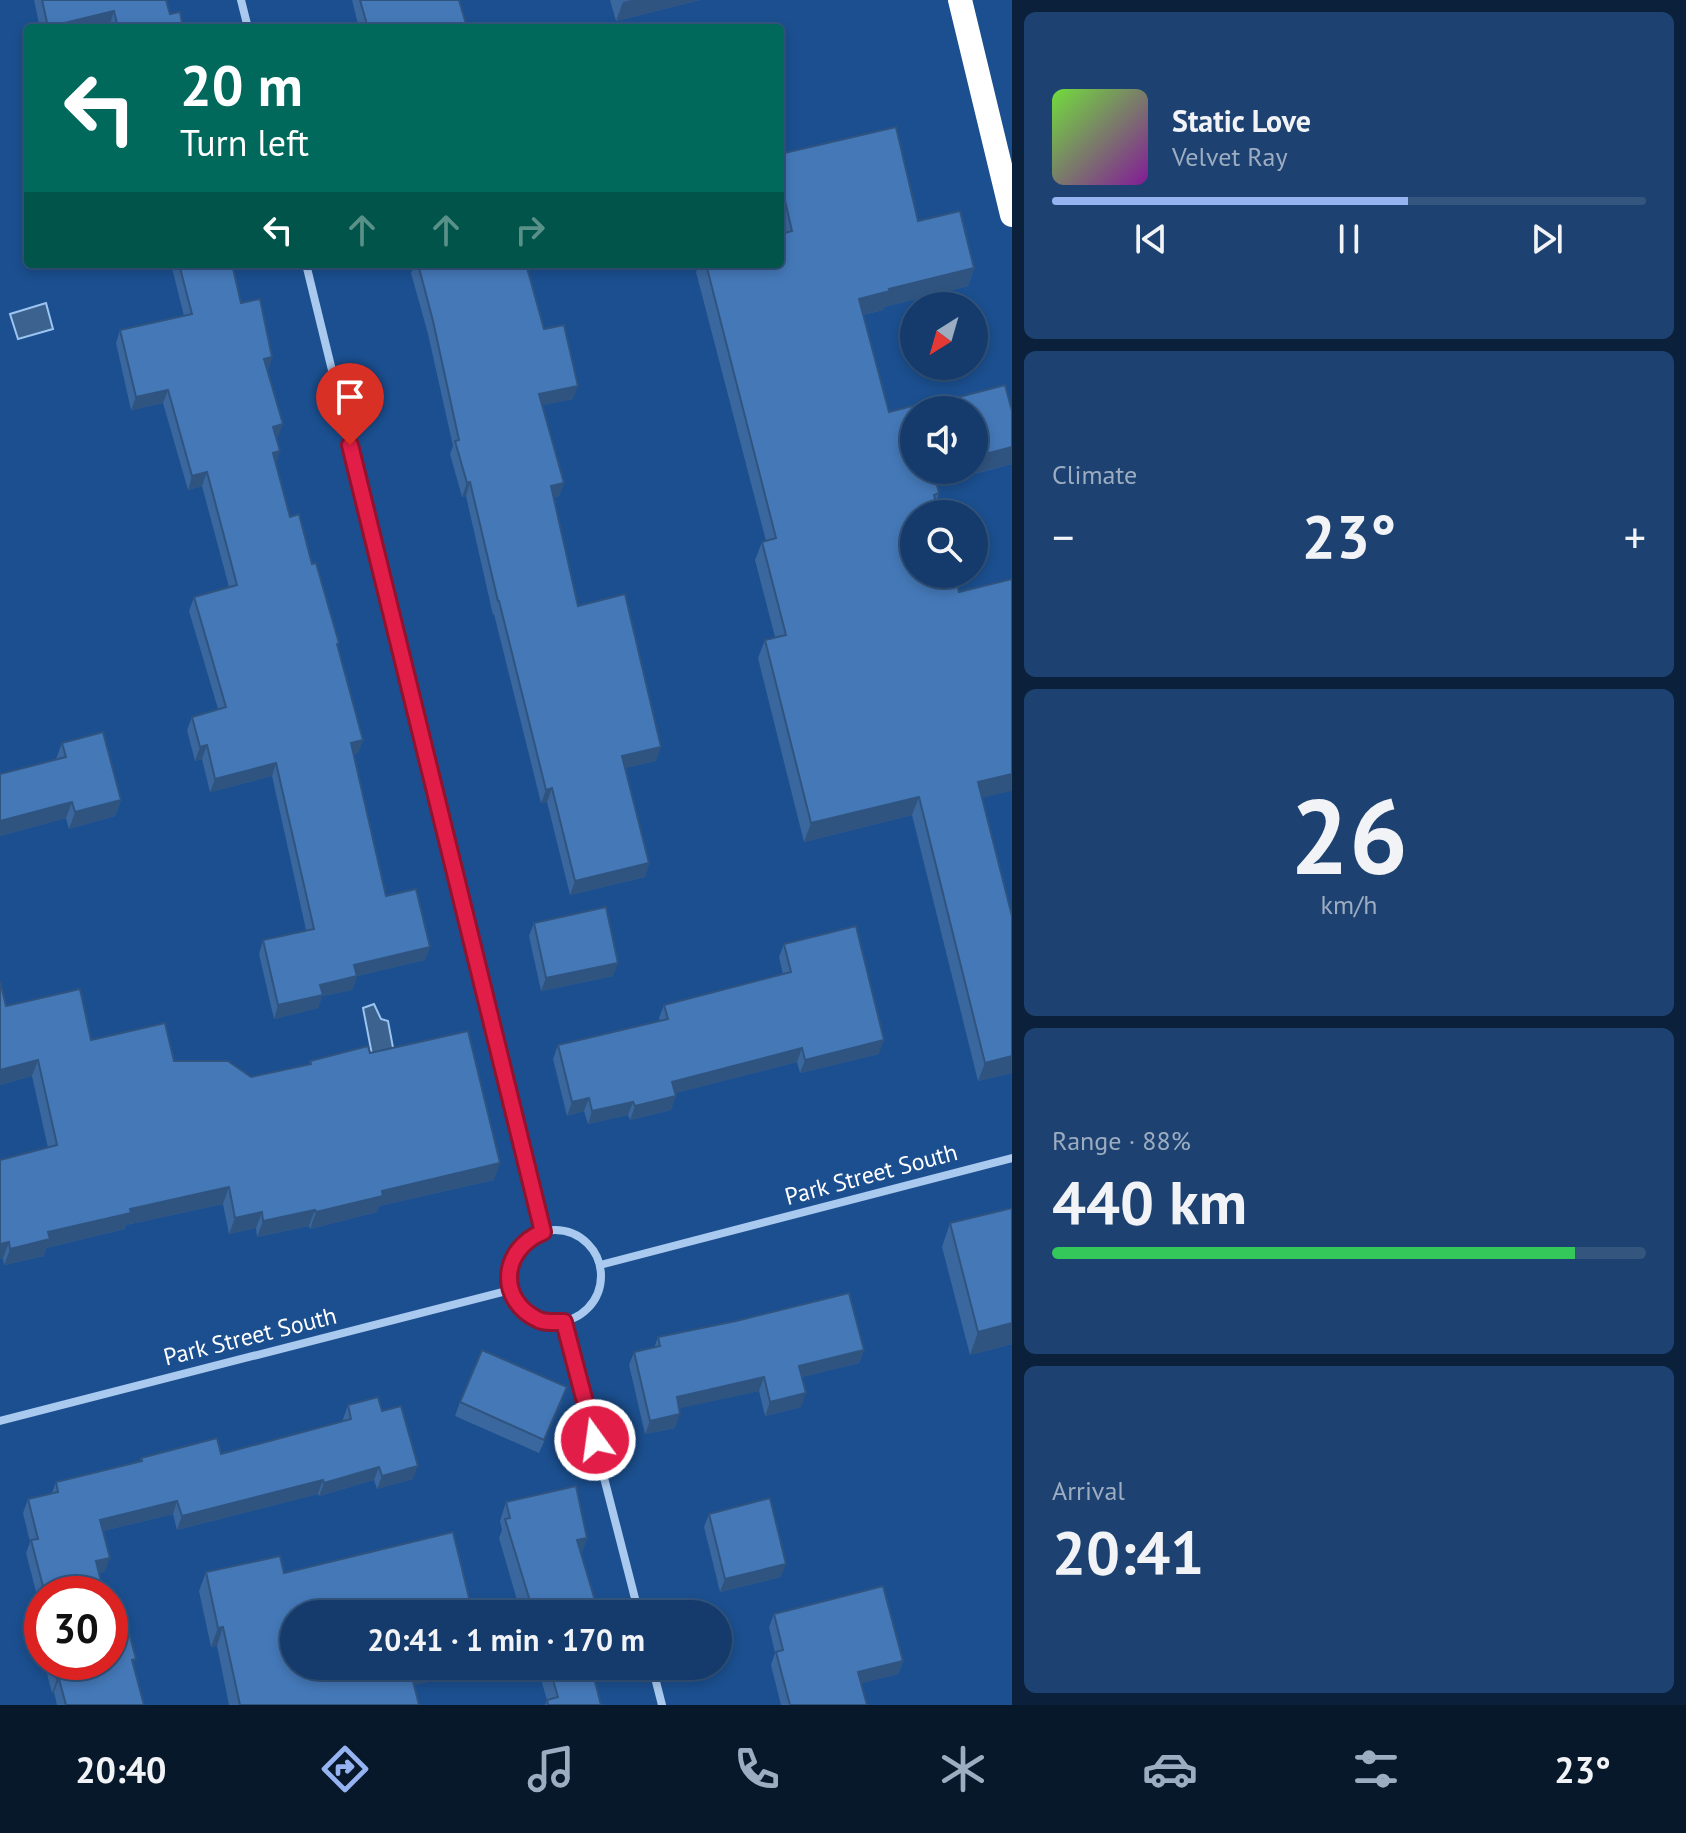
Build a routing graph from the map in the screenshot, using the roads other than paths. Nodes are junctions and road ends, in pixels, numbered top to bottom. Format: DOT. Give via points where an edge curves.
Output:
graph roads {
  1 [pos="241,0"];
  2 [pos="960,0"];
  3 [pos="247,24"];
  4 [pos="1012,215"];
  5 [pos="307,268"];
  6 [pos="1012,1158"];
  7 [pos="543,1232"];
  8 [pos="600,1265"];
  9 [pos="510,1290"];
  10 [pos="564,1322"];
  11 [pos="0,1421"];
  12 [pos="635,1600"];
  13 [pos="656,1680"];
  14 [pos="662,1705"];
  1 -- 3 [label="street"];
  2 -- 4 [label="highway"];
  5 -- 7 [label="street"];
  6 -- 8 [label="street, Park Street South"];
  7 -- 8 [label="street" via="565,1231 583,1239"];
  7 -- 9 [label="street" via="518,1248 509,1268"];
  8 -- 10 [label="street" via="597,1297 582,1315"];
  9 -- 10 [label="street" via="519,1306 541,1321"];
  9 -- 11 [label="street, Park Street South"];
  10 -- 12 [label="street"];
  13 -- 14 [label="street"];
}
